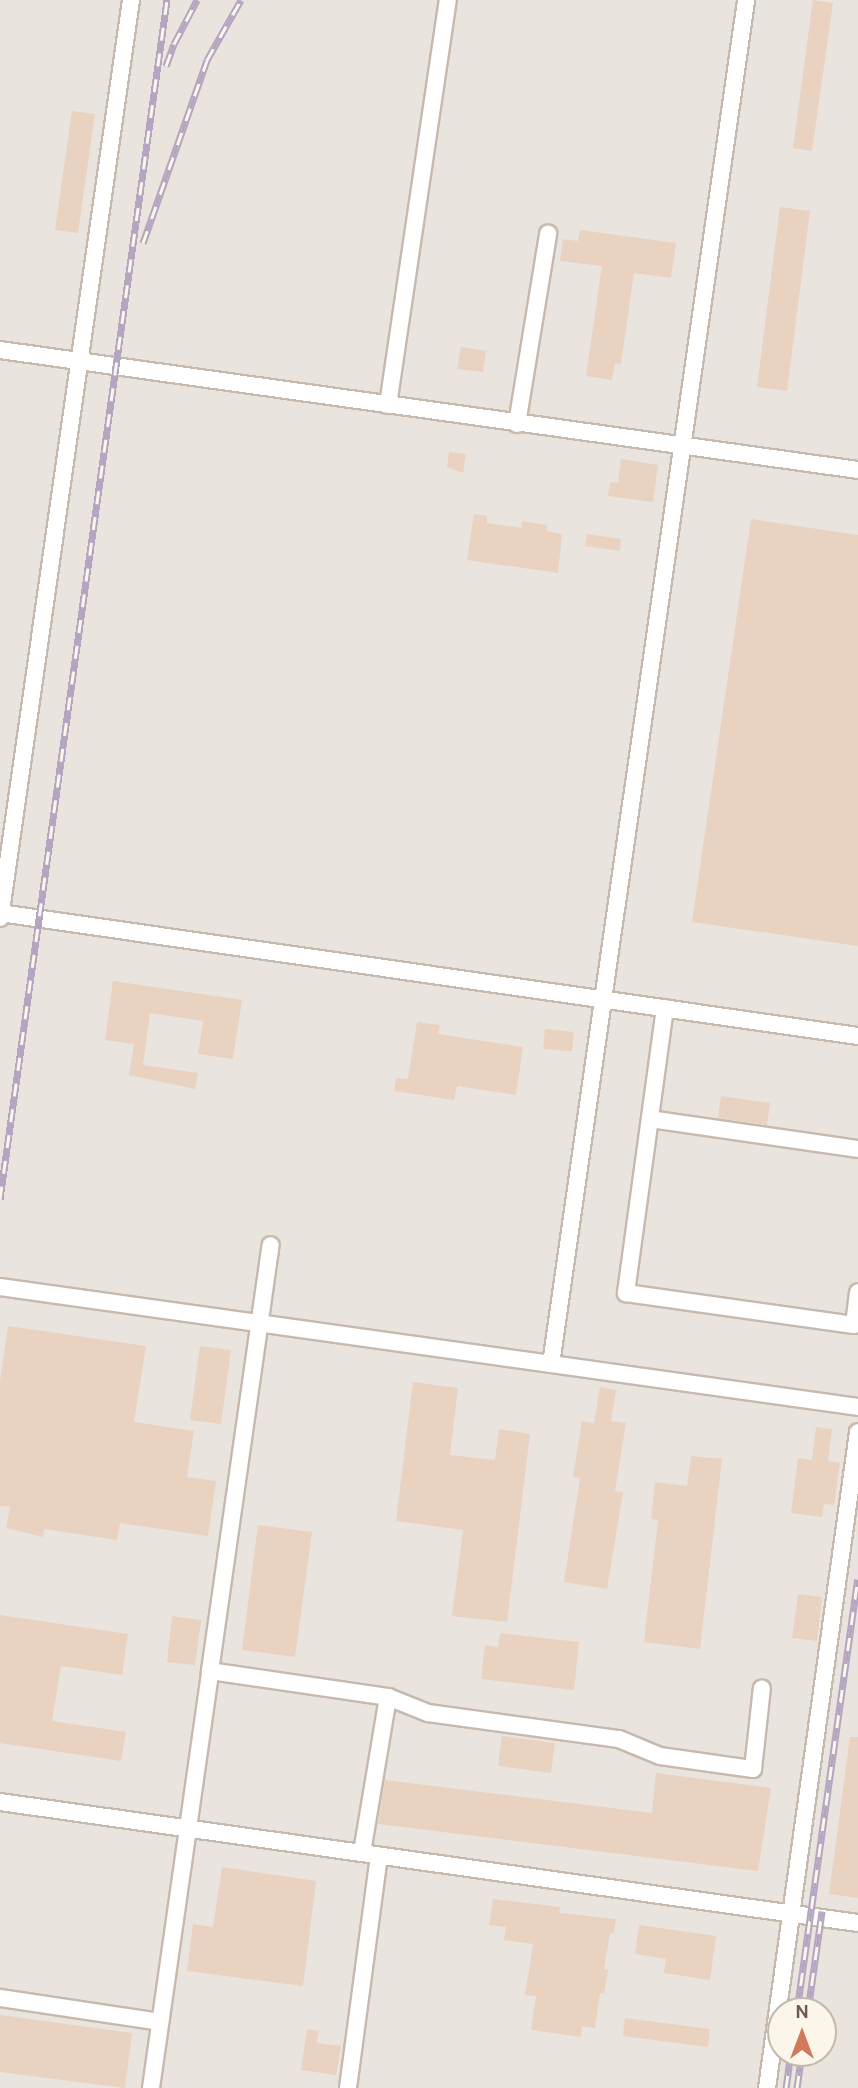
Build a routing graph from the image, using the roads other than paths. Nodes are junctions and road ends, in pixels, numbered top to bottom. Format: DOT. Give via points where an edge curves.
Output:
graph roads {
  1 [pos="131,0"];
  2 [pos="448,0"];
  3 [pos="746,0"];
  4 [pos="548,234"];
  5 [pos="0,350"];
  6 [pos="79,361"];
  7 [pos="388,405"];
  8 [pos="517,424"];
  9 [pos="681,447"];
  10 [pos="858,470"];
  11 [pos="0,914"];
  12 [pos="603,999"];
  13 [pos="665,1008"];
  14 [pos="858,1036"];
  15 [pos="650,1119"];
  16 [pos="858,1149"];
  17 [pos="271,1245"];
  18 [pos="0,1287"];
  19 [pos="858,1292"];
  20 [pos="261,1324"];
  21 [pos="551,1364"];
  22 [pos="858,1407"];
  23 [pos="858,1432"];
  24 [pos="210,1671"];
  25 [pos="762,1688"];
  26 [pos="388,1697"];
  27 [pos="0,1802"];
  28 [pos="187,1829"];
  29 [pos="362,1853"];
  30 [pos="379,1856"];
  31 [pos="791,1913"];
  32 [pos="858,1923"];
  33 [pos="0,1998"];
  34 [pos="160,2022"];
  35 [pos="151,2088"];
  36 [pos="348,2088"];
  37 [pos="767,2088"];
  1 -- 6 [label="lane"];
  2 -- 7 [label="lane"];
  3 -- 9 [label="lane"];
  4 -- 8 [label="lane"];
  5 -- 6 [label="lane"];
  6 -- 7 [label="lane"];
  6 -- 11 [label="lane"];
  7 -- 8 [label="lane"];
  8 -- 9 [label="lane"];
  9 -- 10 [label="lane"];
  9 -- 12 [label="lane"];
  11 -- 12 [label="lane"];
  12 -- 13 [label="lane"];
  12 -- 21 [label="lane"];
  13 -- 14 [label="lane"];
  13 -- 15 [label="lane"];
  15 -- 16 [label="lane"];
  15 -- 19 [label="lane" via="626,1293 854,1325"];
  17 -- 20 [label="lane"];
  18 -- 20 [label="lane"];
  20 -- 21 [label="lane"];
  20 -- 24 [label="lane"];
  21 -- 22 [label="lane"];
  23 -- 31 [label="lane"];
  24 -- 26 [label="lane"];
  24 -- 28 [label="lane"];
  25 -- 26 [label="lane" via="753,1769 660,1756 619,1740 428,1713"];
  26 -- 29 [label="lane"];
  27 -- 28 [label="lane"];
  28 -- 29 [label="lane"];
  28 -- 34 [label="lane"];
  29 -- 30 [label="lane"];
  30 -- 31 [label="lane"];
  30 -- 36 [label="lane"];
  31 -- 32 [label="lane"];
  31 -- 37 [label="lane"];
  33 -- 34 [label="lane"];
  34 -- 35 [label="lane"];
}
